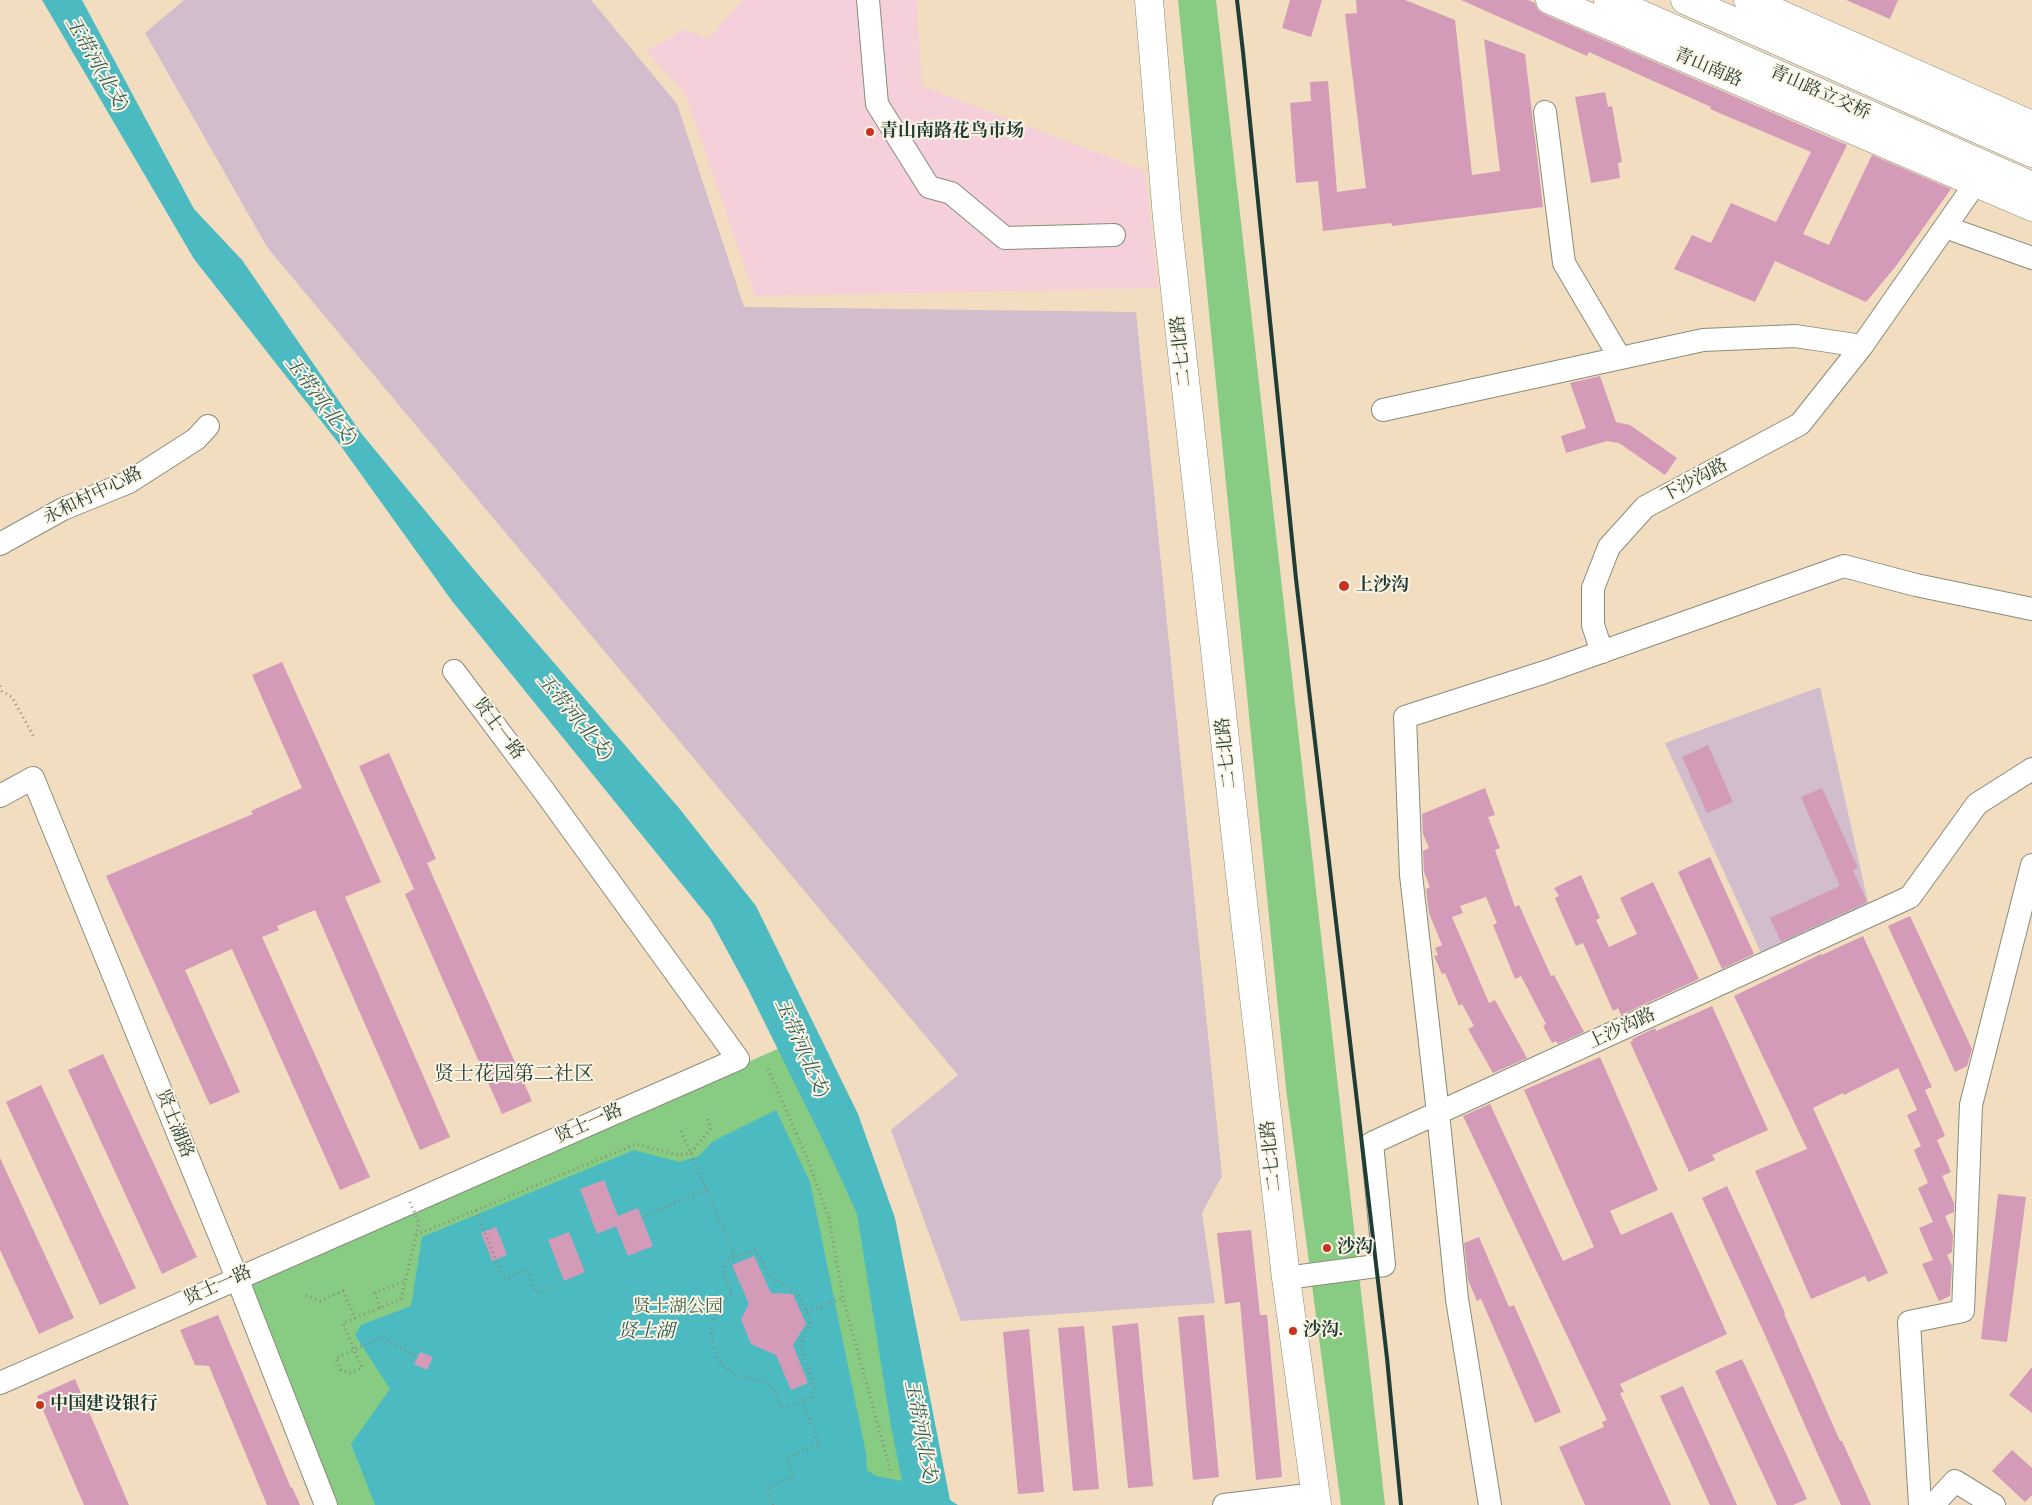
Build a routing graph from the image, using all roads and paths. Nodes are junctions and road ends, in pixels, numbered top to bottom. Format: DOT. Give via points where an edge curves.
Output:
graph roads {
  1 [pos="868,0"];
  2 [pos="1149,0"];
  3 [pos="1550,0"];
  4 [pos="1608,0"];
  5 [pos="1686,0"];
  6 [pos="1748,0"];
  7 [pos="1545,112"];
  8 [pos="2032,124"];
  9 [pos="2032,153"];
  10 [pos="1975,184"];
  11 [pos="2032,186"];
  12 [pos="2032,207"];
  13 [pos="1944,227"];
  14 [pos="1114,235"];
  15 [pos="2032,258"];
  16 [pos="1862,346"];
  17 [pos="1620,358"];
  18 [pos="1383,410"];
  19 [pos="208,426"];
  20 [pos="0,544"];
  21 [pos="2032,609"];
  22 [pos="1602,652"];
  23 [pos="454,671"];
  24 [pos="0,686"];
  25 [pos="35,738"];
  26 [pos="2032,769"];
  27 [pos="0,796"];
  28 [pos="2032,865"];
  29 [pos="768,1069"];
  30 [pos="1438,1113"];
  31 [pos="707,1117"];
  32 [pos="681,1131"];
  33 [pos="691,1153"];
  34 [pos="707,1189"];
  35 [pos="410,1202"];
  36 [pos="476,1210"];
  37 [pos="642,1217"];
  38 [pos="416,1235"];
  39 [pos="735,1257"];
  40 [pos="237,1278"];
  41 [pos="1286,1278"];
  42 [pos="405,1281"];
  43 [pos="551,1287"];
  44 [pos="306,1295"];
  45 [pos="843,1298"];
  46 [pos="380,1308"];
  47 [pos="807,1312"];
  48 [pos="354,1318"];
  49 [pos="355,1350"];
  50 [pos="417,1357"];
  51 [pos="0,1383"];
  52 [pos="802,1401"];
  53 [pos="891,1473"];
  54 [pos="1317,1500"];
  55 [pos="326,1505"];
  56 [pos="773,1505"];
  57 [pos="1224,1505"];
  58 [pos="1490,1505"];
  59 [pos="1920,1505"];
  60 [pos="1933,1505"];
  61 [pos="1994,1505"];
  1 -- 14 [label="street" via="877,104 929,187 951,193 1005,238"];
  2 -- 41 [label="main road, 二七北路" via="1167,218"];
  3 -- 10 [label="main road, 青山南路"];
  4 -- 11 [label="main road, 青山路立交桥"];
  5 -- 9 [label="main road, 青山路立交桥"];
  6 -- 8 [label="main road"];
  7 -- 17 [label="street" via="1564,263"];
  10 -- 12 [label="main road, 青山南路"];
  10 -- 13 [label="street, 下沙沟路"];
  13 -- 15 [label="street"];
  13 -- 16 [label="street, 下沙沟路"];
  16 -- 17 [label="street" via="1796,336 1703,340"];
  16 -- 22 [label="street, 下沙沟路" via="1800,424 1645,507 1609,547 1593,588 1593,625"];
  17 -- 18 [label="street"];
  19 -- 20 [label="street, 永和村中心路" via="196,439 129,482 63,509"];
  21 -- 22 [label="street" via="1844,566"];
  22 -- 30 [label="street" via="1405,717 1411,875"];
  23 -- 35 [label="street, 贤士一路" via="738,1059"];
  24 -- 25 [label="path" via="2,692 12,697"];
  26 -- 30 [label="street, 上沙沟路" via="1977,804 1910,897"];
  27 -- 40 [label="street, 贤士湖路" via="33,778"];
  28 -- 59 [label="street" via="1971,1105 1963,1311 1909,1322"];
  29 -- 45 [label="path" via="829,1218"];
  30 -- 41 [label="street, 上沙沟路" via="1372,1143 1384,1265"];
  30 -- 58 [label="street" via="1457,1298"];
  31 -- 33 [label="path" via="712,1128"];
  32 -- 33 [label="path, bridge"];
  33 -- 34 [label="path, bridge"];
  33 -- 36 [label="path" via="678,1155 636,1144"];
  34 -- 37 [label="path"];
  34 -- 39 [label="path, bridge"];
  35 -- 38 [label="path, bridge" via="419,1223"];
  35 -- 40 [label="street, 贤士一路"];
  36 -- 38 [label="path"];
  36 -- 43 [label="path" via="503,1279 527,1270 536,1293"];
  38 -- 42 [label="path, bridge"];
  39 -- 47 [label="path" via="755,1250 773,1279 798,1293"];
  39 -- 52 [label="path" via="726,1260 723,1272 732,1293 712,1322 710,1334 720,1363 747,1379 767,1383 782,1410"];
  40 -- 51 [label="street, 贤士一路"];
  40 -- 55 [label="street, 贤士湖路"];
  41 -- 54 [label="main road, 二七北路"];
  42 -- 46 [label="path, bridge" via="401,1299"];
  42 -- 46 [label="path" via="375,1293"];
  44 -- 48 [label="path" via="320,1301 343,1291"];
  45 -- 47 [label="path"];
  45 -- 53 [label="path"];
  46 -- 48 [label="path, bridge"];
  47 -- 52 [label="path" via="811,1321 800,1346 815,1386 812,1397"];
  48 -- 49 [label="path, bridge" via="343,1323"];
  49 -- 49 [label="path, bridge" via="336,1358 341,1370 350,1373 362,1368"];
  49 -- 50 [label="path, bridge" via="382,1337"];
  52 -- 56 [label="path" via="819,1444 787,1458 794,1476 766,1488"];
  54 -- 57 [label="street"];
  60 -- 61 [label="street" via="1955,1481"];
}
